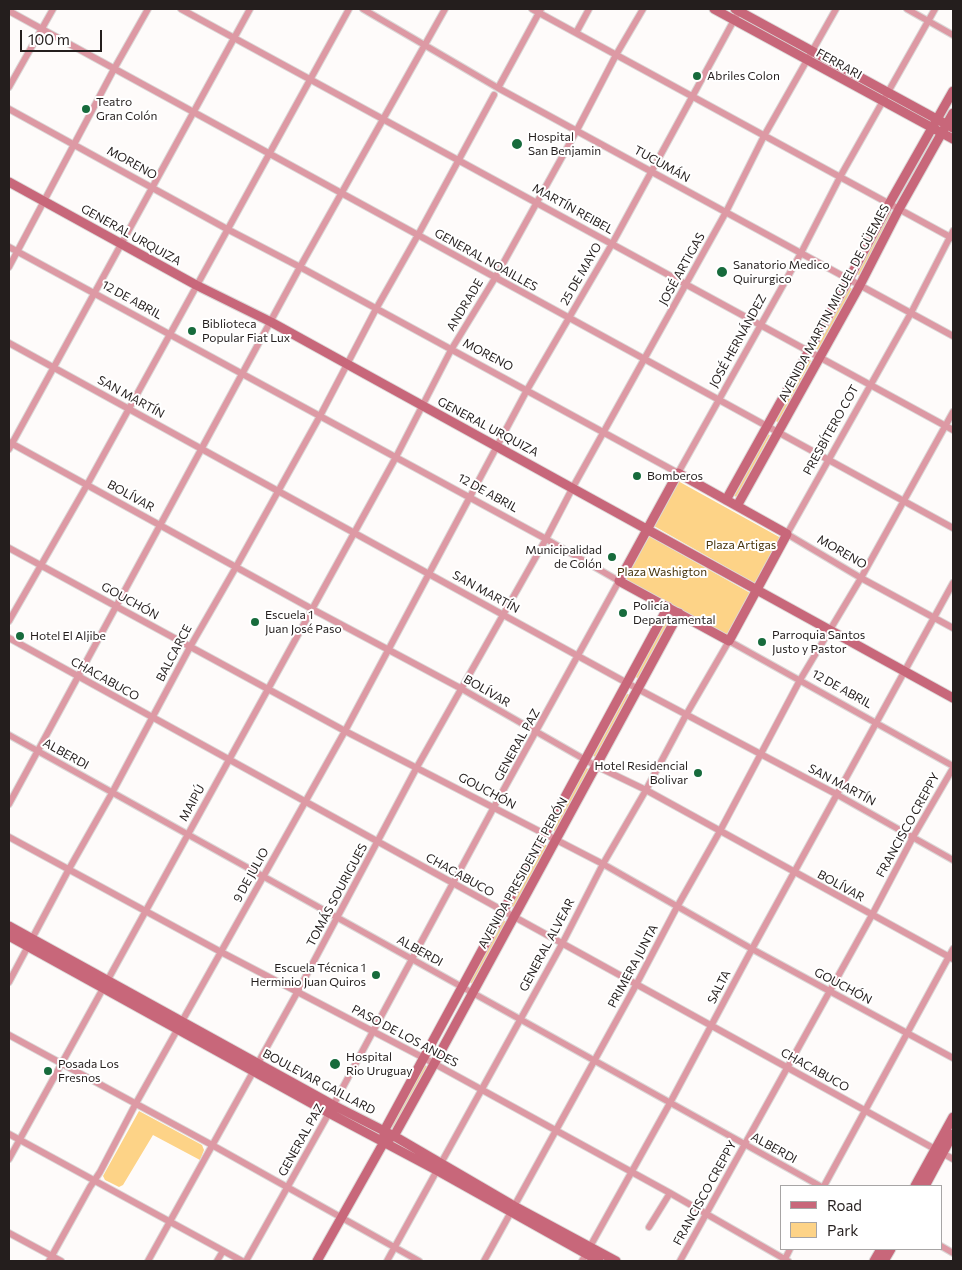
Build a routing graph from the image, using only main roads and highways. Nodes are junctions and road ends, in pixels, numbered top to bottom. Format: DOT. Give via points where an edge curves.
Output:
graph roads {
  1 [pos="714,9"];
  2 [pos="737,12"];
  3 [pos="953,91"];
  4 [pos="953,113"];
  5 [pos="935,124"];
  6 [pos="947,129"];
  7 [pos="953,139"];
  8 [pos="9,182"];
  9 [pos="678,473"];
  10 [pos="726,500"];
  11 [pos="737,506"];
  12 [pos="647,528"];
  13 [pos="787,534"];
  14 [pos="620,581"];
  15 [pos="756,589"];
  16 [pos="668,607"];
  17 [pos="679,613"];
  18 [pos="729,641"];
  19 [pos="953,698"];
  20 [pos="9,926"];
  21 [pos="9,936"];
  22 [pos="30,943"];
  23 [pos="331,1109"];
  24 [pos="953,1117"];
  25 [pos="384,1131"];
  26 [pos="953,1134"];
  27 [pos="394,1136"];
  28 [pos="384,1142"];
  29 [pos="939,1151"];
  30 [pos="439,1167"];
  31 [pos="917,1185"];
  32 [pos="925,1185"];
  33 [pos="880,1250"];
  34 [pos="890,1250"];
  35 [pos="586,1254"];
  36 [pos="317,1261"];
  37 [pos="598,1261"];
  38 [pos="616,1261"];
  39 [pos="874,1261"];
  40 [pos="884,1261"];
  1 -- 2 [label="main road, FERRARI"];
  2 -- 5 [label="main road, FERRARI" via="889,93"];
  2 -- 5 [label="main road, FERRARI" via="808,61 884,102"];
  3 -- 5 [label="main road, AVENIDA MARTIN MIGUEL DE GÜEMES"];
  4 -- 6 [label="main road, AVENIDA MARTIN MIGUEL DE GÜEMES"];
  5 -- 6 [label="main road, FERRARI"];
  5 -- 10 [label="main road, AVENIDA MARTIN MIGUEL DE GÜEMES"];
  6 -- 7 [label="main road, FERRARI"];
  6 -- 11 [label="main road, AVENIDA MARTIN MIGUEL DE GÜEMES" via="899,209"];
  8 -- 12 [label="main road, GENERAL URQUIZA"];
  9 -- 10 [label="main road, MORENO"];
  9 -- 12 [label="main road, JOSÉ HERNÁNDEZ"];
  10 -- 11 [label="main road, MORENO"];
  11 -- 13 [label="main road, MORENO"];
  12 -- 14 [label="main road, JOSÉ HERNÁNDEZ"];
  12 -- 15 [label="main road, GENERAL URQUIZA"];
  13 -- 15 [label="main road, PRESBÍTERO COT"];
  14 -- 16 [label="main road, 12 DE ABRIL"];
  15 -- 18 [label="main road, PRESBÍTERO COT"];
  15 -- 19 [label="main road, GENERAL URQUIZA"];
  16 -- 17 [label="main road, 12 DE ABRIL"];
  16 -- 25 [label="main road, AVENIDA PRESIDENTE PERÓN"];
  17 -- 18 [label="main road, 12 DE ABRIL"];
  17 -- 27 [label="main road, AVENIDA PRESIDENTE PERÓN"];
  20 -- 22 [label="main road, BOULEVAR GAILLARD"];
  21 -- 22 [label="main road, BOULEVAR GAILLARD"];
  22 -- 23 [label="main road, BOULEVAR GAILLARD"];
  23 -- 25 [label="main road, BOULEVAR GAILLARD"];
  23 -- 28 [label="main road, BOULEVAR GAILLARD"];
  24 -- 29 [label="main road"];
  25 -- 27 [label="main road, BOULEVAR GAILLARD"];
  25 -- 28 [label="main road, AVENIDA PRESIDENTE PERÓN"];
  26 -- 29 [label="main road"];
  27 -- 28 [label="main road, AVENIDA PRESIDENTE PERÓN"];
  27 -- 30 [label="main road, BOULEVAR GAILLARD"];
  28 -- 30 [label="main road, BOULEVAR GAILLARD"];
  28 -- 36 [label="main road, AVENIDA PRESIDENTE PERÓN"];
  29 -- 31 [label="main road"];
  29 -- 32 [label="main road"];
  30 -- 35 [label="main road, BOULEVAR GAILLARD"];
  33 -- 39 [label="main road"];
  34 -- 40 [label="main road"];
  35 -- 37 [label="main road, BOULEVAR GAILLARD"];
  35 -- 38 [label="main road, BOULEVAR GAILLARD"];
}
